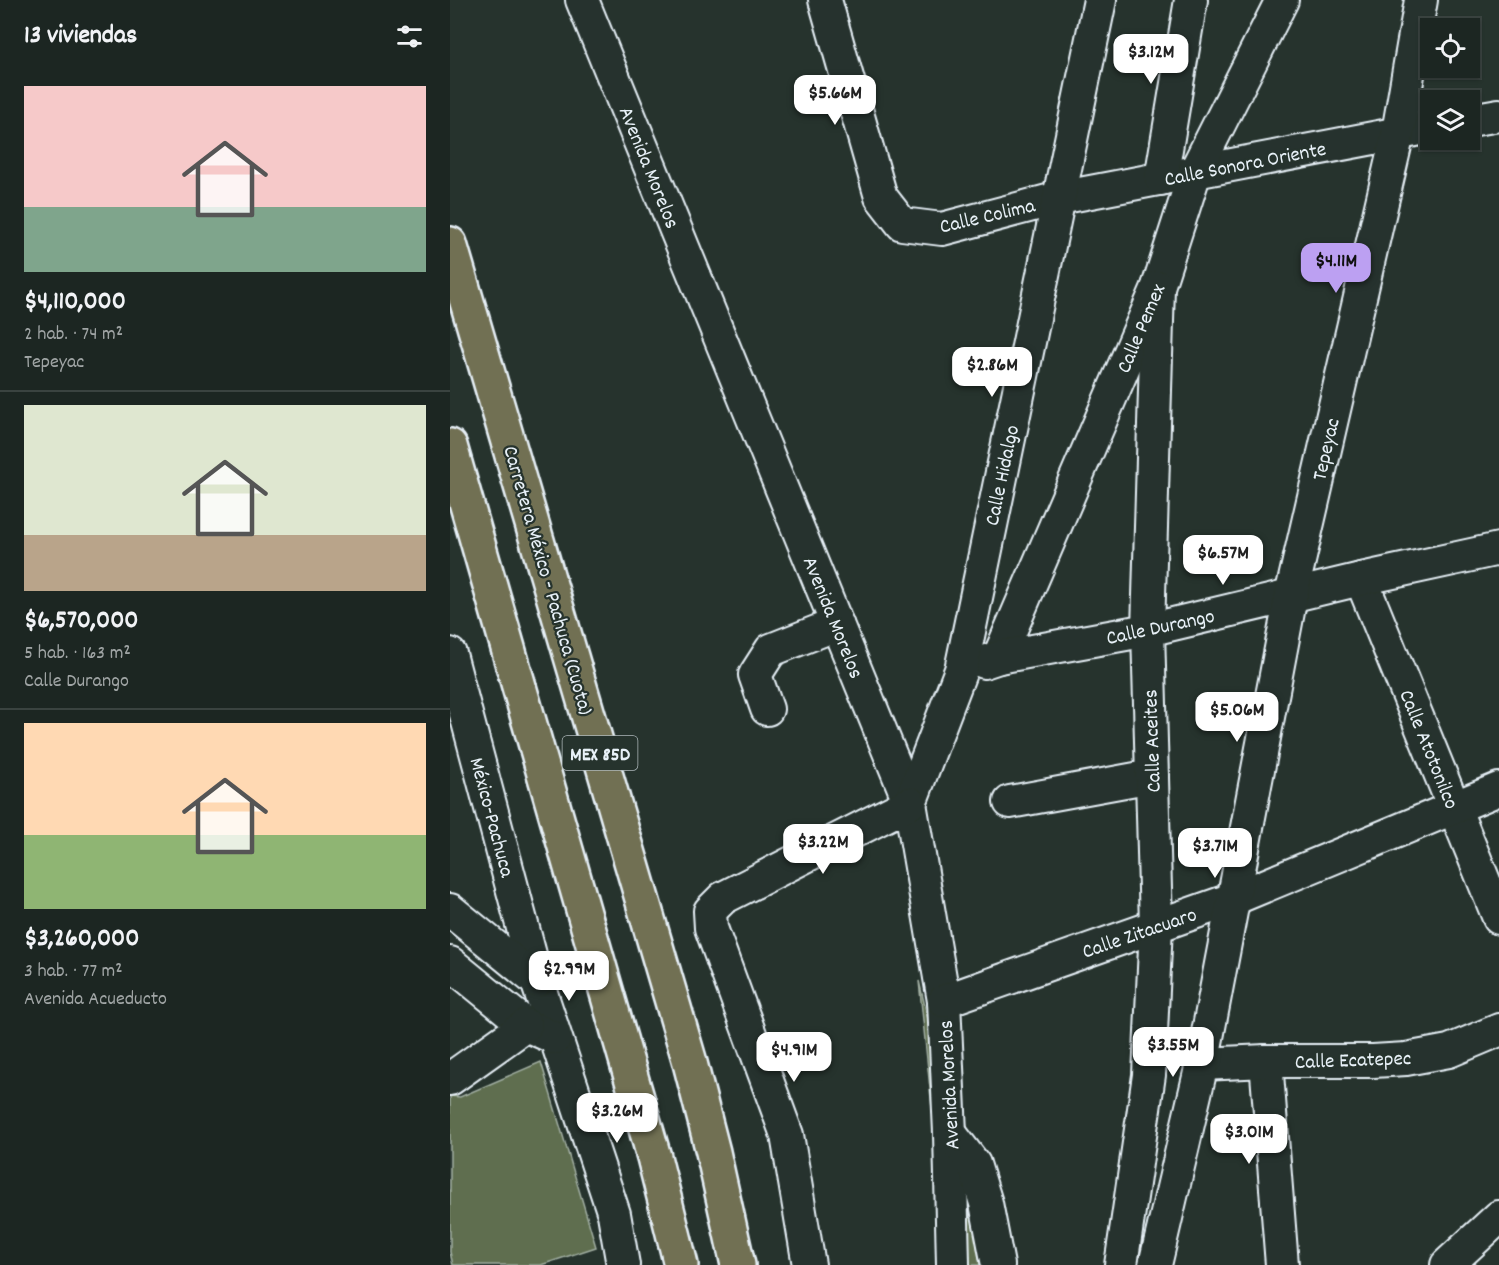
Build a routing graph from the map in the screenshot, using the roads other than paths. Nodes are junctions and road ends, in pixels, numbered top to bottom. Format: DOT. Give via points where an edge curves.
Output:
graph roads {
  1 [pos="582,0"];
  2 [pos="825,0"];
  3 [pos="1100,0"];
  4 [pos="1191,0"];
  5 [pos="1282,0"];
  6 [pos="1421,0"];
  7 [pos="1499,115"];
  8 [pos="1480,118"];
  9 [pos="1420,129"];
  10 [pos="1398,133"];
  11 [pos="1195,172"];
  12 [pos="1161,179"];
  13 [pos="1059,198"];
  14 [pos="450,244"];
  15 [pos="1158,287"];
  16 [pos="450,446"];
  17 [pos="1499,549"];
  18 [pos="1361,579"];
  19 [pos="1291,596"];
  20 [pos="837,624"];
  21 [pos="1148,630"];
  22 [pos="450,654"];
  23 [pos="999,657"];
  24 [pos="961,670"];
  25 [pos="767,709"];
  26 [pos="1152,776"];
  27 [pos="1499,789"];
  28 [pos="1010,802"];
  29 [pos="910,803"];
  30 [pos="1454,807"];
  31 [pos="1233,899"];
  32 [pos="450,910"];
  33 [pos="1499,918"];
  34 [pos="1156,926"];
  35 [pos="450,963"];
  36 [pos="537,981"];
  37 [pos="944,1001"];
  38 [pos="526,1025"];
  39 [pos="1499,1030"];
  40 [pos="555,1038"];
  41 [pos="1266,1061"];
  42 [pos="1202,1064"];
  43 [pos="450,1079"];
  44 [pos="950,1133"];
  45 [pos="1499,1217"];
  46 [pos="811,1262"];
  47 [pos="624,1265"];
  48 [pos="681,1265"];
  49 [pos="738,1265"];
  50 [pos="953,1265"];
  51 [pos="998,1265"];
  52 [pos="1121,1265"];
  53 [pos="1155,1265"];
  54 [pos="1282,1265"];
  55 [pos="1447,1265"];
  1 -- 20 [label="street, Avenida Morelos"];
  2 -- 13 [label="street, Calle Colima" via="881,197 902,225 942,230"];
  3 -- 13 [label="street, Calle Hidalgo"];
  4 -- 12 [label="street"];
  5 -- 11 [label="street, Calle Pemex"];
  6 -- 10 [label="street, Tepeyac"];
  7 -- 8 [label="street"];
  9 -- 10 [label="street, Calle Sonora Oriente"];
  10 -- 11 [label="street, Calle Sonora Oriente"];
  10 -- 19 [label="street, Tepeyac"];
  11 -- 12 [label="street, Calle Sonora Oriente"];
  11 -- 15 [label="street, Calle Pemex"];
  12 -- 13 [label="street, Calle Sonora Oriente"];
  13 -- 24 [label="street, Calle Hidalgo"];
  14 -- 49 [label="highway, Carretera México - Pachuca (Cuota) / MEX 85D" via="689,1059"];
  15 -- 21 [label="street, Calle Aceites"];
  15 -- 23 [label="street, Calle Pemex"];
  16 -- 48 [label="highway, MEX 85D" via="654,1157"];
  17 -- 18 [label="street, Calle Durango"];
  18 -- 19 [label="street, Calle Durango"];
  18 -- 30 [label="street, Calle Atotonilco"];
  19 -- 21 [label="street, Calle Durango"];
  19 -- 31 [label="street, Tepeyac"];
  20 -- 25 [label="street" via="771,651 755,675"];
  20 -- 29 [label="street, Avenida Morelos"];
  21 -- 23 [label="street, Calle Durango"];
  21 -- 26 [label="street, Calle Aceites"];
  22 -- 36 [label="street, México-Pachuca"];
  23 -- 24 [label="street, Calle Durango"];
  24 -- 29 [label="street, Calle Hidalgo"];
  26 -- 28 [label="street"];
  26 -- 34 [label="street, Calle Aceites"];
  27 -- 30 [label="street, Calle Zitacuaro"];
  29 -- 37 [label="street, Avenida Morelos"];
  29 -- 46 [label="street" via="723,898 710,911 711,928 787,1135"];
  30 -- 31 [label="street, Calle Zitacuaro"];
  30 -- 33 [label="street, Calle Atotonilco"];
  31 -- 34 [label="street, Calle Zitacuaro"];
  31 -- 42 [label="street, Tepeyac"];
  32 -- 36 [label="street"];
  34 -- 37 [label="street, Calle Zitacuaro"];
  34 -- 52 [label="street, Calle Aceites" via="1149,1075"];
  35 -- 38 [label="street"];
  36 -- 40 [label="street, México-Pachuca"];
  37 -- 44 [label="street, Avenida Morelos"];
  38 -- 40 [label="street"];
  38 -- 43 [label="street"];
  39 -- 41 [label="street, Calle Ecatepec" via="1449,1051 1414,1058"];
  40 -- 47 [label="street, México-Pachuca" via="614,1214"];
  41 -- 42 [label="street, Calle Ecatepec"];
  41 -- 54 [label="street"];
  42 -- 53 [label="street, Tepeyac"];
  44 -- 50 [label="street, Avenida Morelos"];
  44 -- 51 [label="street" via="974,1164"];
  45 -- 55 [label="street"];
}
